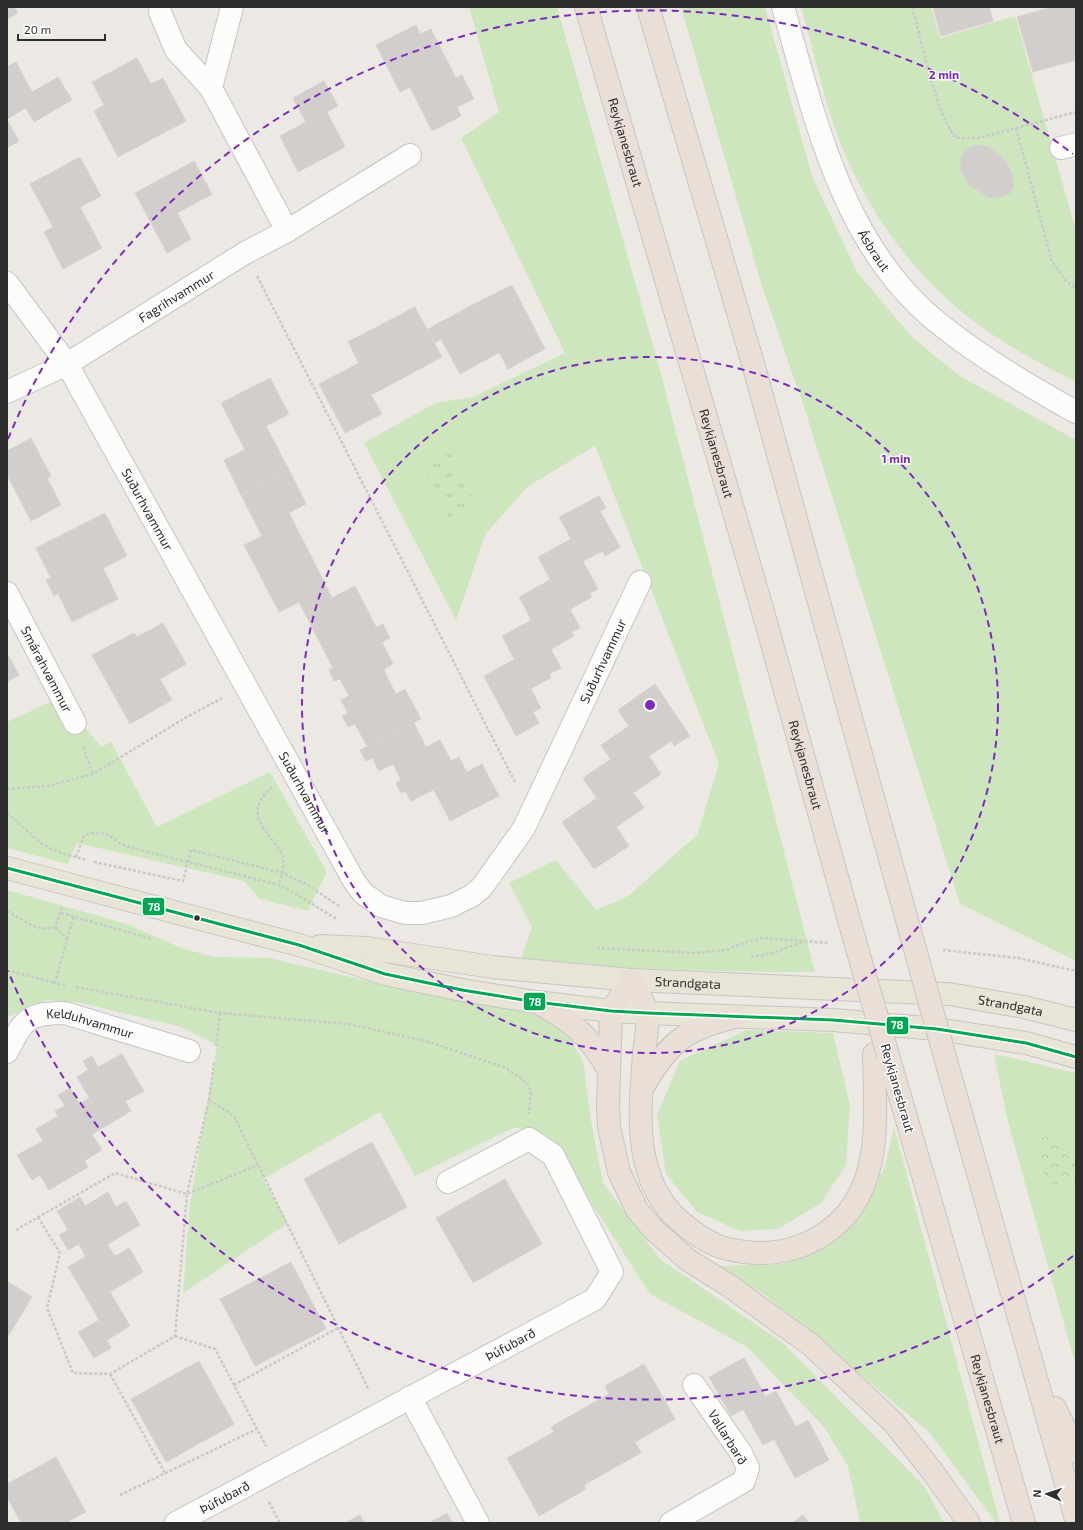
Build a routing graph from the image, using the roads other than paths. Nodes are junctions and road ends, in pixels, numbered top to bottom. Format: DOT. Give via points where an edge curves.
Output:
graph roads {
  1 [pos="586,7"];
  2 [pos="648,7"];
  3 [pos="783,7"];
  4 [pos="229,9"];
  5 [pos="160,12"];
  6 [pos="211,88"];
  7 [pos="410,155"];
  8 [pos="287,230"];
  9 [pos="7,283"];
  10 [pos="67,364"];
  11 [pos="7,392"];
  12 [pos="1076,412"];
  13 [pos="640,582"];
  14 [pos="7,593"];
  15 [pos="75,723"];
  16 [pos="7,868"];
  17 [pos="299,945"];
  18 [pos="631,980"];
  19 [pos="536,1002"];
  20 [pos="611,1010"];
  21 [pos="647,1014"];
  22 [pos="736,1017"];
  23 [pos="1076,1020"];
  24 [pos="189,1051"];
  25 [pos="7,1052"];
  26 [pos="881,1055"];
  27 [pos="1076,1057"];
  28 [pos="609,1070"];
  29 [pos="641,1090"];
  30 [pos="448,1182"];
  31 [pos="1027,1348"];
  32 [pos="694,1385"];
  33 [pos="410,1397"];
  34 [pos="1076,1452"];
  35 [pos="1076,1519"];
  36 [pos="176,1523"];
  37 [pos="478,1523"];
  38 [pos="672,1523"];
  39 [pos="969,1523"];
  40 [pos="1024,1523"];
  1 -- 26 [label="highway, Reykjanesbraut, bridge" via="758,593 872,1001"];
  2 -- 31 [label="highway, bridge" via="752,360"];
  3 -- 12 [label="street, Ásbraut" via="819,133 843,195 874,249 901,286 936,321 978,353"];
  4 -- 6 [label="street"];
  5 -- 6 [label="street" via="176,50"];
  6 -- 8 [label="street"];
  7 -- 8 [label="street, Fagrihvammur"];
  8 -- 10 [label="street, Fagrihvammur" via="245,253"];
  9 -- 10 [label="street, Suðurhvammur"];
  10 -- 11 [label="street"];
  10 -- 13 [label="street, Suðurhvammur" via="363,893 381,906 405,913 422,913 451,906 473,895 482,887 524,828"];
  14 -- 15 [label="street, Smárahvammur"];
  16 -- 17 [label="main road, Strandgata"];
  17 -- 18 [label="main road, Strandgata" via="366,948 492,967"];
  17 -- 19 [label="main road, Strandgata" via="384,974"];
  18 -- 20 [label="highway"];
  18 -- 21 [label="highway"];
  18 -- 23 [label="main road, Strandgata" via="949,994 1024,1007"];
  19 -- 20 [label="main road, Strandgata"];
  19 -- 28 [label="highway" via="560,1014 578,1028"];
  20 -- 21 [label="main road, Strandgata"];
  20 -- 28 [label="highway"];
  21 -- 22 [label="main road, Strandgata"];
  21 -- 29 [label="highway"];
  22 -- 27 [label="main road, Strandgata" via="833,1020 937,1029 1026,1043"];
  22 -- 29 [label="highway" via="696,1029 676,1042 655,1065"];
  24 -- 25 [label="street, Kelduhvammur" via="65,1013 40,1013 20,1026"];
  26 -- 29 [label="highway" via="875,1136 868,1175 858,1198 831,1230 801,1247 781,1252 748,1253 720,1247 707,1241 673,1215 655,1189 643,1158"];
  26 -- 40 [label="highway, Reykjanesbraut"];
  28 -- 39 [label="highway" via="608,1113 614,1154 619,1172 637,1210 654,1230 688,1260 812,1345 894,1423"];
  30 -- 33 [label="street, Þúfubarð" via="529,1139 553,1155 612,1272 595,1299"];
  31 -- 34 [label="highway"];
  31 -- 35 [label="highway"];
  32 -- 38 [label="street, Vallarbarð" via="741,1453 748,1468 744,1481"];
  33 -- 36 [label="street, Þúfubarð"];
  33 -- 37 [label="street"];
}
